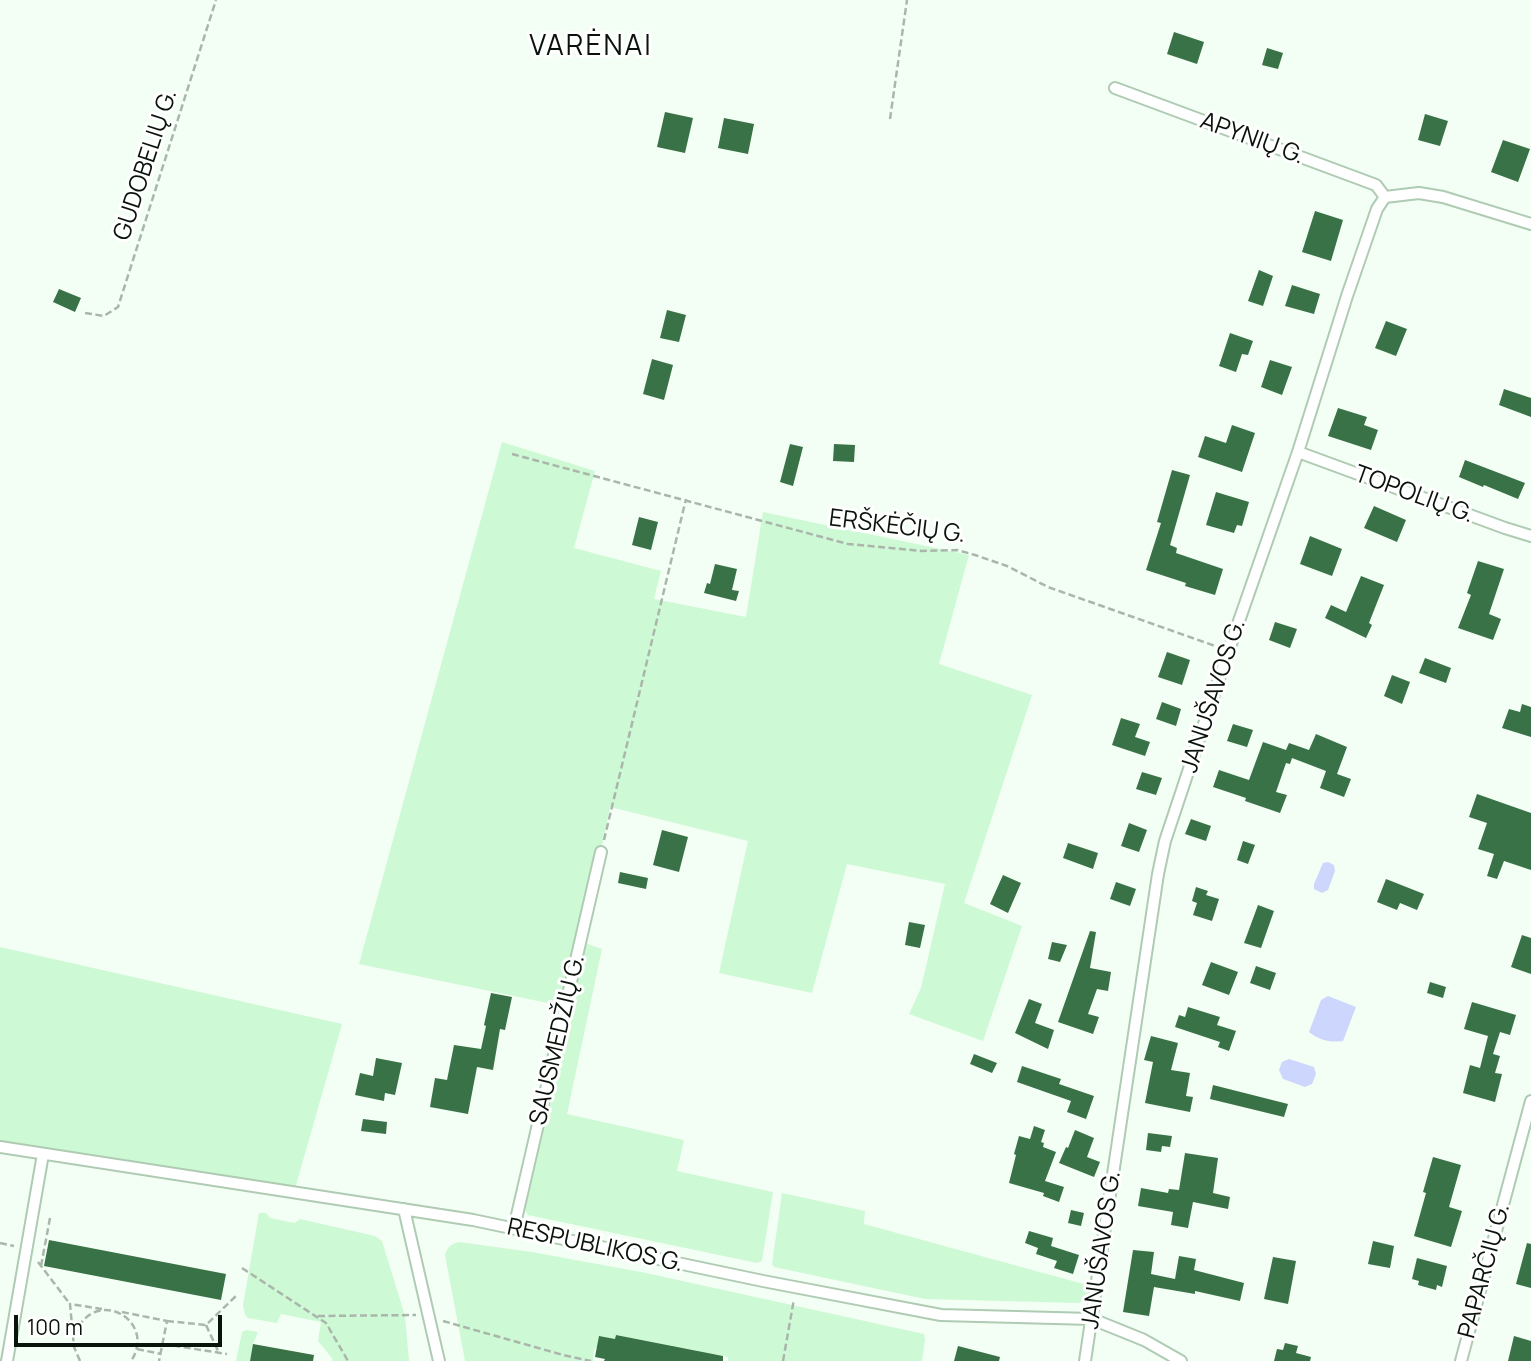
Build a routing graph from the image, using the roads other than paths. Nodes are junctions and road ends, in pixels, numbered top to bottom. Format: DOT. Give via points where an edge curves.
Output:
graph roads {
  1 [pos="1115,88"];
  2 [pos="1385,197"];
  3 [pos="1531,224"];
  4 [pos="1298,452"];
  5 [pos="1531,536"];
  6 [pos="601,852"];
  7 [pos="1531,1101"];
  8 [pos="0,1147"];
  9 [pos="43,1154"];
  10 [pos="404,1209"];
  11 [pos="514,1228"];
  12 [pos="1092,1320"];
  13 [pos="7,1361"];
  14 [pos="439,1361"];
  15 [pos="1085,1361"];
  16 [pos="1181,1361"];
  17 [pos="1461,1361"];
  1 -- 2 [label="street, APYNIŲ G." via="1376,185"];
  2 -- 3 [label="street" via="1419,193 1443,197"];
  2 -- 4 [label="street, JANUŠAVOS G." via="1366,239"];
  4 -- 5 [label="street, TOPOLIŲ G."];
  4 -- 12 [label="street, JANUŠAVOS G." via="1228,651 1158,874"];
  6 -- 11 [label="street, SAUSMEDŽIŲ G."];
  7 -- 17 [label="street, PAPARČIŲ G."];
  8 -- 9 [label="street, RESPUBLIKOS G."];
  9 -- 10 [label="street, RESPUBLIKOS G."];
  9 -- 13 [label="street"];
  10 -- 11 [label="street, RESPUBLIKOS G."];
  10 -- 14 [label="street"];
  11 -- 12 [label="street, RESPUBLIKOS G." via="941,1315"];
  12 -- 15 [label="street, JANUŠAVOS G."];
  12 -- 16 [label="street, RESPUBLIKOS G." via="1144,1340"];
}
